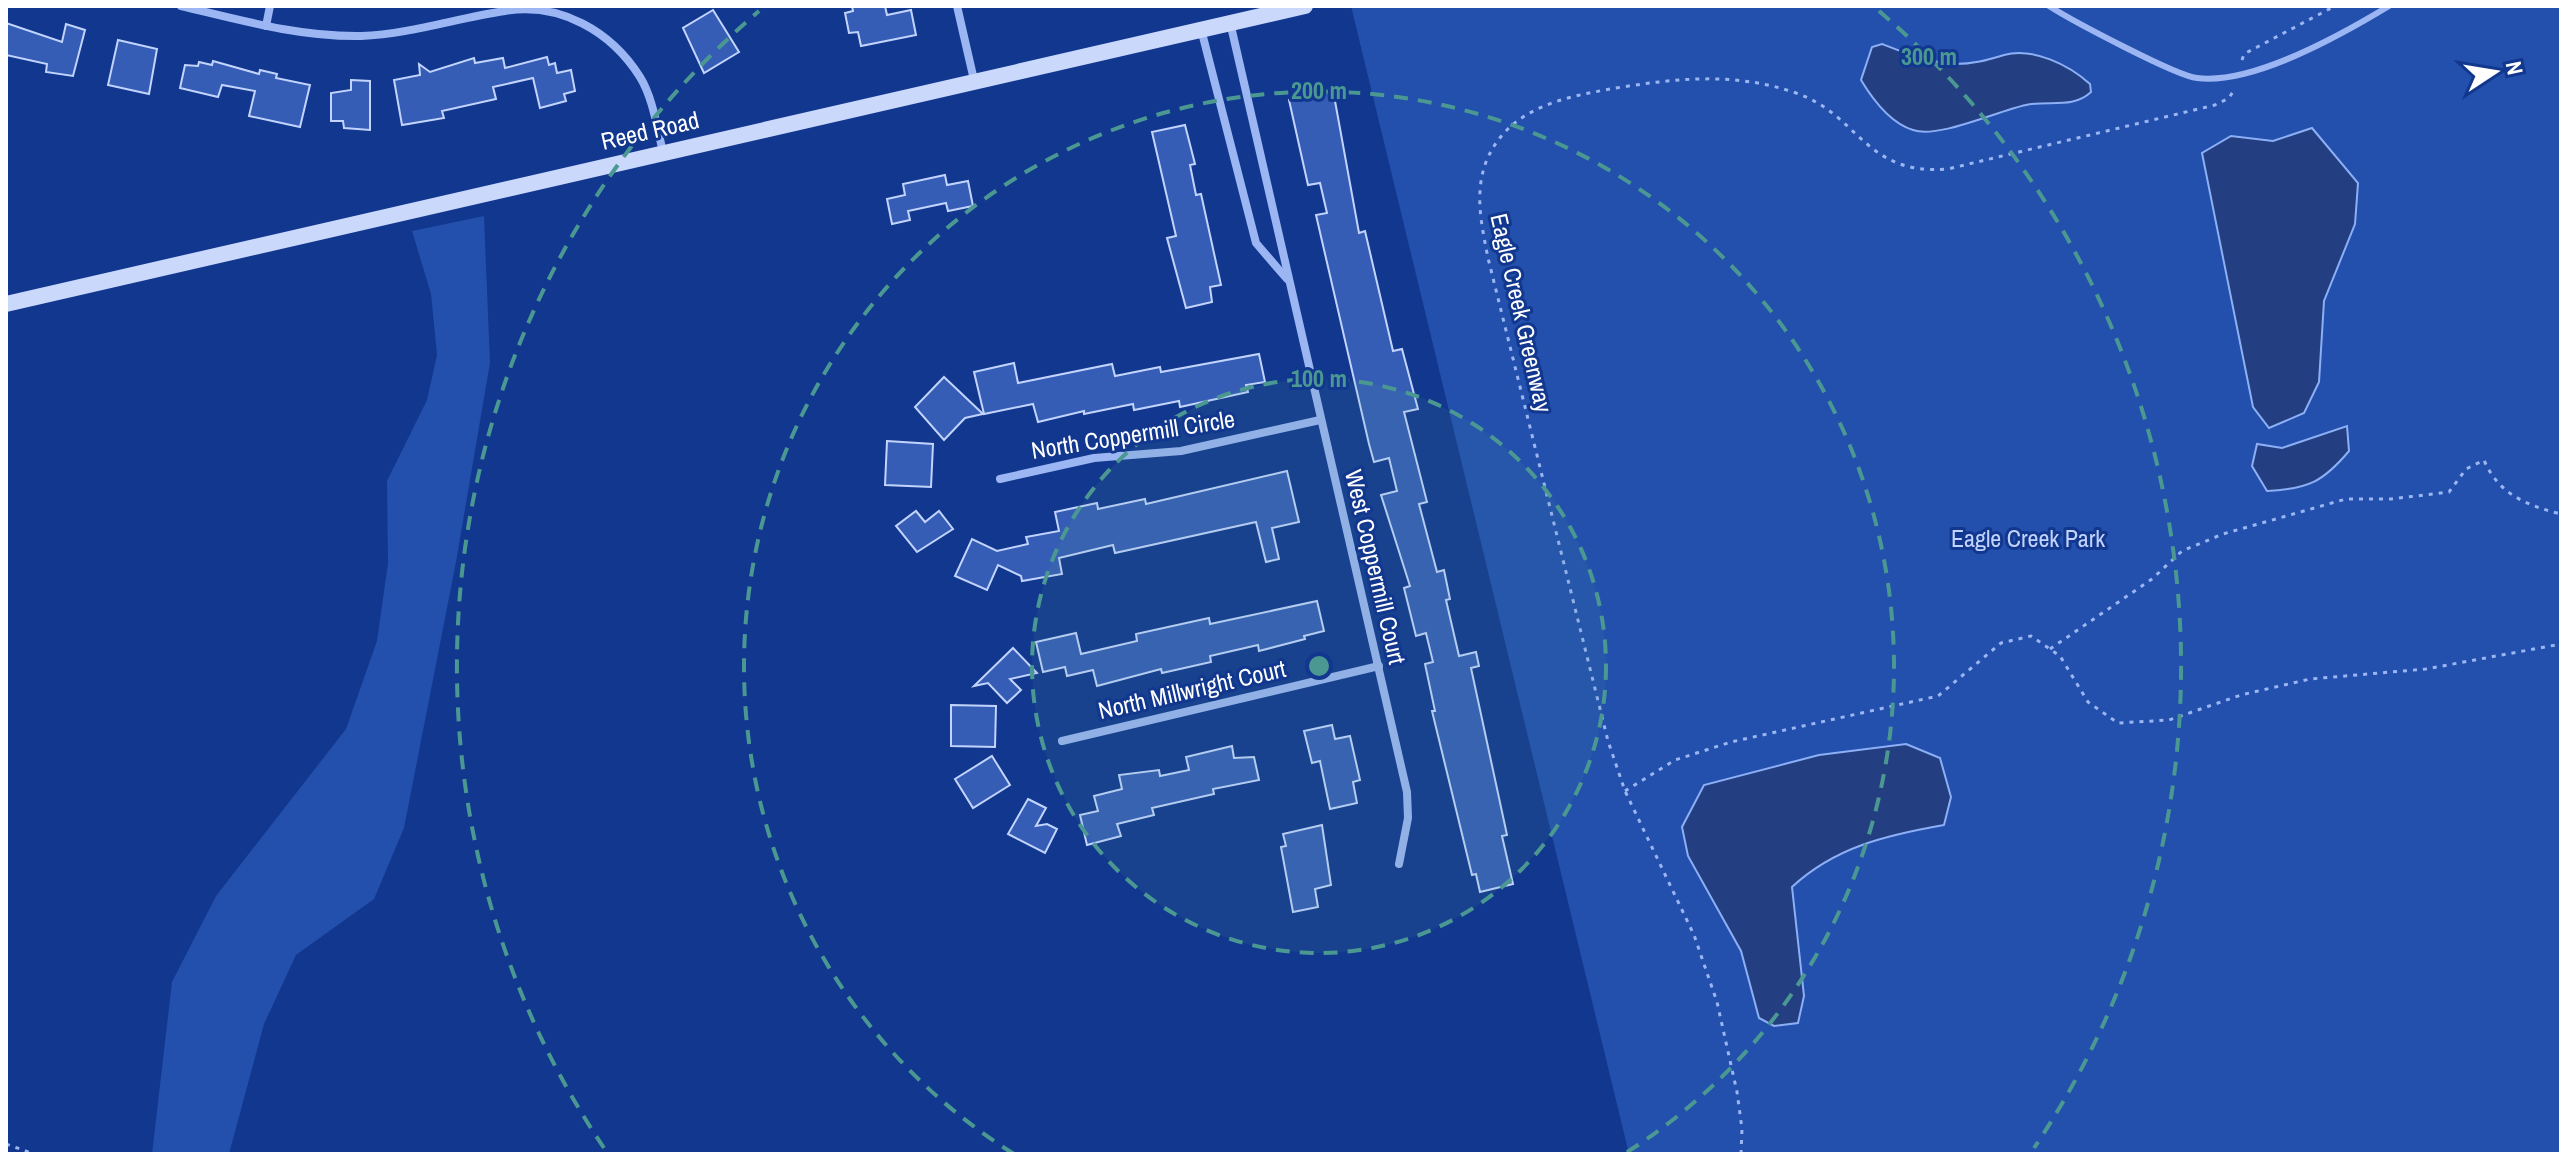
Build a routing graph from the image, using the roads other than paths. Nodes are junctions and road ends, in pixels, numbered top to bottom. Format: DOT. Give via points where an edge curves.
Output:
graph roads {
  1 [pos="181,6"];
  2 [pos="270,6"];
  3 [pos="957,6"];
  4 [pos="1305,6"];
  5 [pos="2049,6"];
  6 [pos="2389,6"];
  7 [pos="1230,22"];
  8 [pos="266,26"];
  9 [pos="1201,29"];
  10 [pos="974,80"];
  11 [pos="663,152"];
  12 [pos="1288,280"];
  13 [pos="6,304"];
  14 [pos="1320,420"];
  15 [pos="1000,479"];
  16 [pos="1379,666"];
  17 [pos="1062,741"];
  18 [pos="1399,864"];
  1 -- 8 [label="street"];
  2 -- 8 [label="street"];
  3 -- 10 [label="street"];
  4 -- 7 [label="main road, Reed Road"];
  5 -- 6 [label="lane" via="2194,78 2223,79 2319,46"];
  7 -- 9 [label="main road, Reed Road"];
  7 -- 12 [label="street, West Coppermill Court"];
  8 -- 11 [label="street" via="363,36 514,10 567,16 606,37 630,63 644,86"];
  9 -- 10 [label="main road, Reed Road"];
  9 -- 12 [label="street, West Coppermill Court" via="1256,243"];
  10 -- 11 [label="main road, Reed Road"];
  11 -- 13 [label="main road, Reed Road"];
  12 -- 14 [label="street, West Coppermill Court"];
  14 -- 15 [label="street, North Coppermill Circle" via="1168,453 1094,458"];
  14 -- 16 [label="street, West Coppermill Court"];
  16 -- 17 [label="street, North Millwright Court"];
  16 -- 18 [label="street, West Coppermill Court" via="1407,792"];
}
